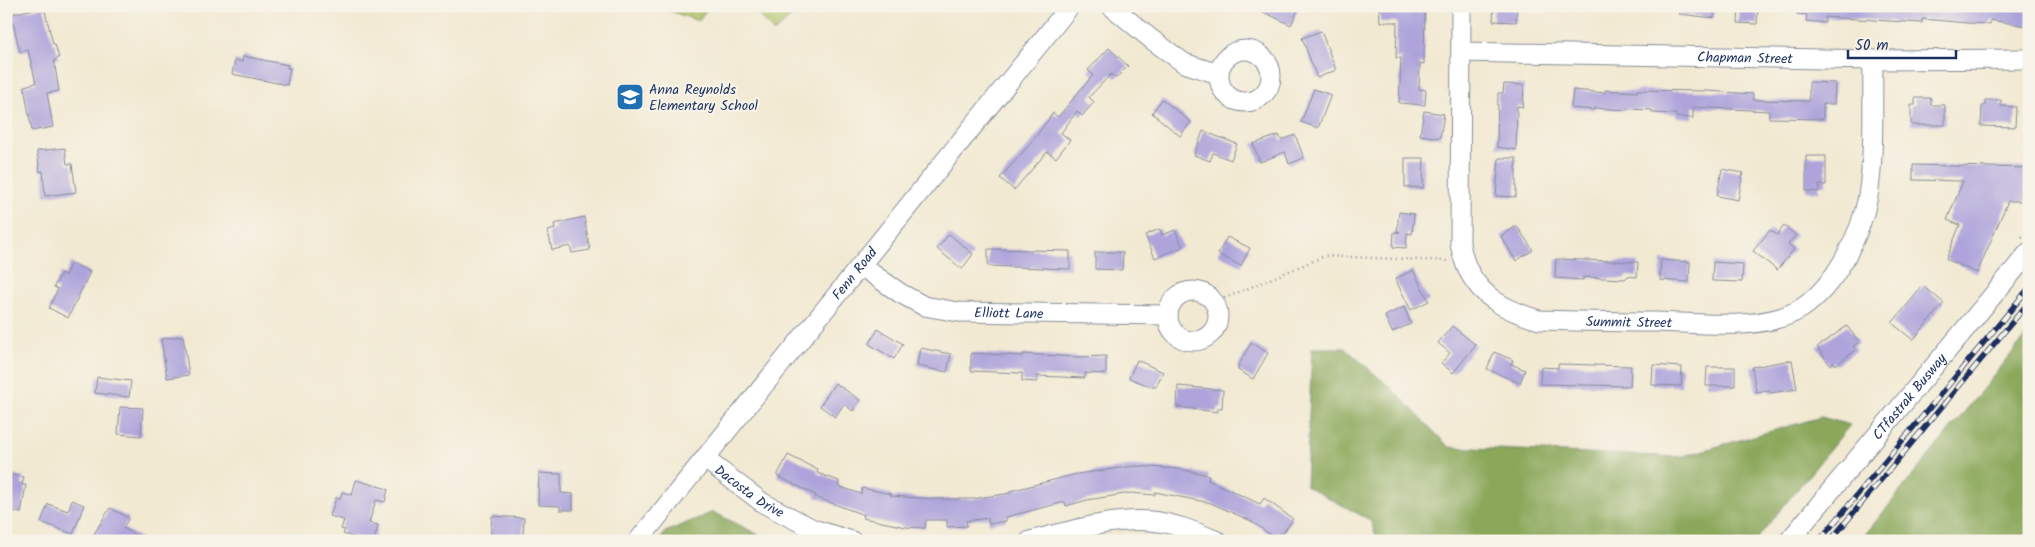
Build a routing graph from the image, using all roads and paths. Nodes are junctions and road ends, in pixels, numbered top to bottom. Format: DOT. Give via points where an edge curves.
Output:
graph roads {
  1 [pos="1070,6"];
  2 [pos="1111,6"];
  3 [pos="1461,6"];
  4 [pos="1461,52"];
  5 [pos="1873,60"];
  6 [pos="2029,60"];
  7 [pos="1218,74"];
  8 [pos="2029,252"];
  9 [pos="1465,262"];
  10 [pos="861,266"];
  11 [pos="1214,302"];
  12 [pos="1168,315"];
  13 [pos="704,459"];
  14 [pos="1065,537"];
  15 [pos="638,541"];
  16 [pos="852,541"];
  17 [pos="1030,541"];
  18 [pos="1217,541"];
  19 [pos="1789,541"];
  1 -- 10 [label="street, Fenn Road"];
  2 -- 7 [label="street" via="1184,63"];
  3 -- 4 [label="street, Summit Street"];
  4 -- 5 [label="street, Chapman Street"];
  4 -- 9 [label="street, Summit Street" via="1460,244"];
  5 -- 6 [label="street, Chapman Street"];
  5 -- 9 [label="street, Summit Street" via="1868,197 1857,231 1842,261 1825,288 1801,308 1775,319 1740,324 1538,320 1510,311 1485,294"];
  8 -- 19 [label="street, CTfastrak Busway"];
  9 -- 11 [label="path" via="1325,256"];
  10 -- 12 [label="street, Elliott Lane" via="924,306 958,312"];
  10 -- 13 [label="street, Fenn Road"];
  11 -- 12 [label="street" via="1199,291 1186,291 1172,303"];
  11 -- 12 [label="street" via="1218,314 1216,326 1208,336 1197,340 1185,339 1174,332"];
  13 -- 15 [label="street, Fenn Road"];
  13 -- 16 [label="street, Dacosta Drive" via="763,503 813,529"];
  14 -- 17 [label="street"];
  14 -- 18 [label="street" via="1106,522 1152,521 1191,530"];
}
